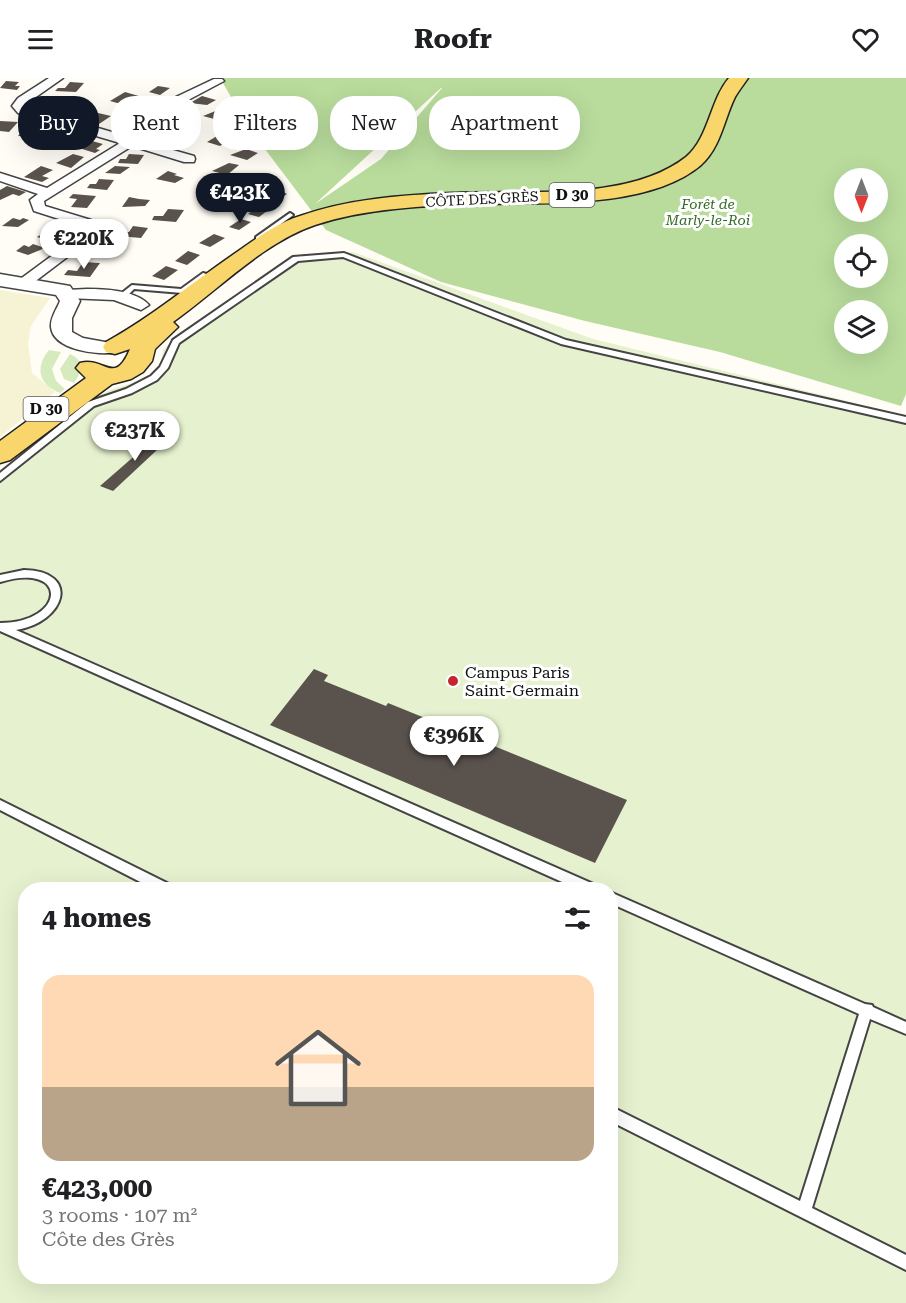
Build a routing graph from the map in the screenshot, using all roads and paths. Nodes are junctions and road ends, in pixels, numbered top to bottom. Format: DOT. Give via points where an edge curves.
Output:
graph roads {
  1 [pos="57,78"];
  2 [pos="739,78"];
  3 [pos="218,81"];
  4 [pos="187,96"];
  5 [pos="111,136"];
  6 [pos="117,150"];
  7 [pos="158,150"];
  8 [pos="189,159"];
  9 [pos="0,177"];
  10 [pos="50,193"];
  11 [pos="350,211"];
  12 [pos="290,215"];
  13 [pos="0,280"];
  14 [pos="24,283"];
  15 [pos="67,295"];
  16 [pos="122,296"];
  17 [pos="141,305"];
  18 [pos="112,347"];
  19 [pos="139,356"];
  20 [pos="94,369"];
  21 [pos="906,420"];
  22 [pos="0,446"];
  23 [pos="0,454"];
  24 [pos="0,477"];
  25 [pos="0,579"];
  26 [pos="0,627"];
  27 [pos="0,804"];
  28 [pos="153,882"];
  29 [pos="576,882"];
  30 [pos="618,900"];
  31 [pos="867,1009"];
  32 [pos="906,1028"];
  33 [pos="618,1117"];
  34 [pos="804,1211"];
  35 [pos="906,1263"];
  1 -- 5 [label="street" via="18,106"];
  2 -- 11 [label="main road, CÔTE DES GRÈS / D 30" via="726,94 705,148 693,161 659,180 612,191 452,199"];
  3 -- 4 [label="street"];
  6 -- 10 [label="street"];
  7 -- 8 [label="street"];
  9 -- 10 [label="street"];
  10 -- 14 [label="street" via="37,200 39,208 61,219 87,225 92,233"];
  11 -- 18 [label="main road, CÔTE DES GRÈS / D 30" via="307,220 279,233 150,327"];
  11 -- 19 [label="main road, CÔTE DES GRÈS / D 30" via="291,232 274,243 147,341"];
  12 -- 16 [label="lane" via="182,291 132,287"];
  13 -- 14 [label="street"];
  14 -- 15 [label="street" via="63,290"];
  15 -- 16 [label="street" via="88,292"];
  15 -- 18 [label="street" via="70,301 60,326 66,338 78,344"];
  15 -- 20 [label="street" via="47,329 55,342"];
  16 -- 17 [label="street"];
  18 -- 19 [label="main road" via="131,349"];
  18 -- 20 [label="main road, CÔTE DES GRÈS" via="93,354"];
  19 -- 20 [label="main road, CÔTE DES GRÈS" via="130,370"];
  20 -- 22 [label="main road, D 30"];
  20 -- 23 [label="main road, D 30"];
  21 -- 24 [label="lane" via="564,342 344,255 296,259 176,342 164,368 154,378 91,404"];
  25 -- 26 [label="lane" via="24,573 42,576 54,585 56,597 50,610 34,622"];
  26 -- 29 [label="lane"];
  27 -- 28 [label="lane"];
  30 -- 31 [label="lane"];
  31 -- 32 [label="lane"];
  31 -- 34 [label="lane"];
  33 -- 34 [label="lane"];
  34 -- 35 [label="lane"];
}
